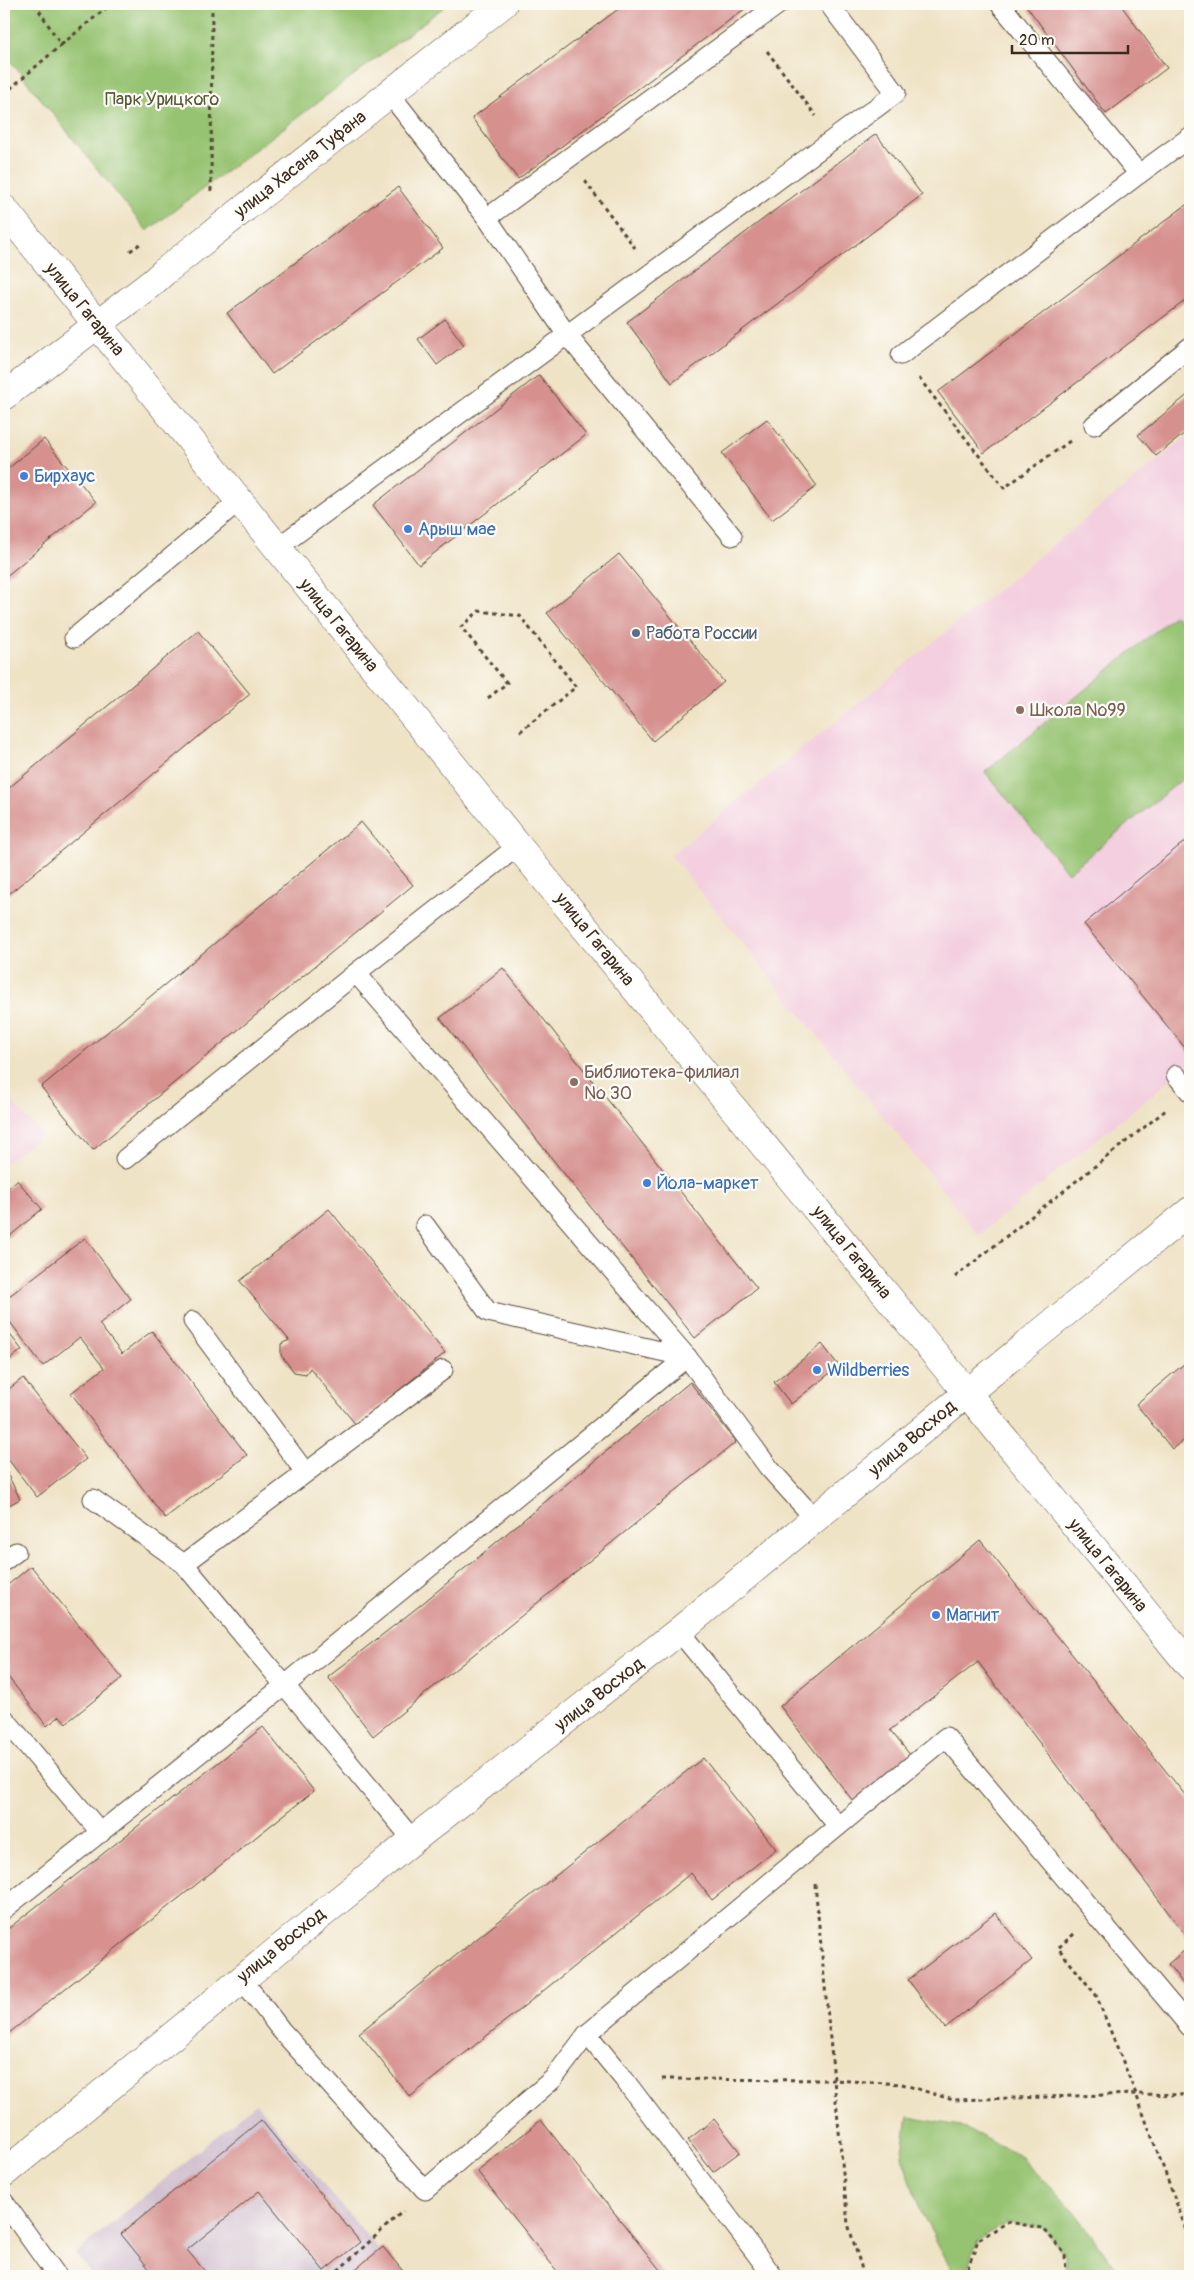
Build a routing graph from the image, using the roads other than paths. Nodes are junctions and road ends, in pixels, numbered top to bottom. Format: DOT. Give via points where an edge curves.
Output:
graph roads {
  1 [pos="502,4"];
  2 [pos="779,4"];
  3 [pos="829,4"];
  4 [pos="1000,4"];
  5 [pos="389,93"];
  6 [pos="1190,137"];
  7 [pos="1139,174"];
  8 [pos="4,209"];
  9 [pos="487,218"];
  10 [pos="98,324"];
  11 [pos="567,335"];
  12 [pos="1190,347"];
  13 [pos="901,355"];
  14 [pos="4,396"];
  15 [pos="1094,425"];
  16 [pos="239,501"];
  17 [pos="732,536"];
  18 [pos="277,548"];
  19 [pos="74,638"];
  20 [pos="518,846"];
  21 [pos="356,972"];
  22 [pos="1176,1075"];
  23 [pos="1190,1091"];
  24 [pos="125,1159"];
  25 [pos="1190,1211"];
  26 [pos="426,1225"];
  27 [pos="193,1321"];
  28 [pos="687,1357"];
  29 [pos="442,1370"];
  30 [pos="966,1393"];
  31 [pos="305,1472"];
  32 [pos="94,1499"];
  33 [pos="815,1518"];
  34 [pos="184,1564"];
  35 [pos="679,1631"];
  36 [pos="1190,1666"];
  37 [pos="284,1686"];
  38 [pos="4,1718"];
  39 [pos="838,1826"];
  40 [pos="101,1833"];
  41 [pos="413,1840"];
  42 [pos="4,1909"];
  43 [pos="241,1978"];
  44 [pos="1190,2027"];
  45 [pos="587,2034"];
  46 [pos="4,2173"];
  47 [pos="4,2202"];
  48 [pos="57,2276"];
  49 [pos="774,2276"];
  1 -- 5 [label="street, улица Хасана Туфана"];
  2 -- 9 [label="lane"];
  3 -- 11 [label="lane" via="896,93"];
  4 -- 7 [label="lane"];
  5 -- 9 [label="lane"];
  5 -- 10 [label="street, улица Хасана Туфана"];
  6 -- 7 [label="lane"];
  7 -- 13 [label="lane"];
  8 -- 10 [label="street, улица Гагарина"];
  9 -- 11 [label="lane"];
  10 -- 14 [label="street, улица Хасана Туфана"];
  10 -- 16 [label="street, улица Гагарина"];
  11 -- 17 [label="lane"];
  11 -- 18 [label="lane"];
  12 -- 15 [label="lane"];
  16 -- 18 [label="street, улица Гагарина"];
  16 -- 19 [label="lane"];
  18 -- 20 [label="street, улица Гагарина"];
  20 -- 21 [label="lane"];
  20 -- 30 [label="street, улица Гагарина"];
  21 -- 24 [label="lane"];
  21 -- 28 [label="lane"];
  22 -- 23 [label="lane"];
  25 -- 30 [label="street, улица Восход"];
  26 -- 28 [label="lane" via="488,1312"];
  27 -- 31 [label="lane"];
  28 -- 33 [label="lane" via="768,1468"];
  28 -- 37 [label="lane"];
  29 -- 31 [label="lane"];
  30 -- 33 [label="street, улица Восход"];
  30 -- 36 [label="street, улица Гагарина"];
  31 -- 34 [label="lane"];
  32 -- 34 [label="lane"];
  33 -- 35 [label="street, улица Восход"];
  34 -- 37 [label="lane"];
  35 -- 39 [label="lane"];
  35 -- 41 [label="street, улица Восход"];
  37 -- 40 [label="lane"];
  37 -- 41 [label="lane"];
  38 -- 40 [label="lane"];
  39 -- 44 [label="lane" via="946,1737"];
  39 -- 45 [label="lane"];
  40 -- 42 [label="lane"];
  41 -- 43 [label="street, улица Восход"];
  43 -- 45 [label="lane" via="281,2030 425,2190 552,2079"];
  43 -- 46 [label="street, улица Восход"];
  45 -- 49 [label="lane"];
  47 -- 48 [label="lane"];
}
